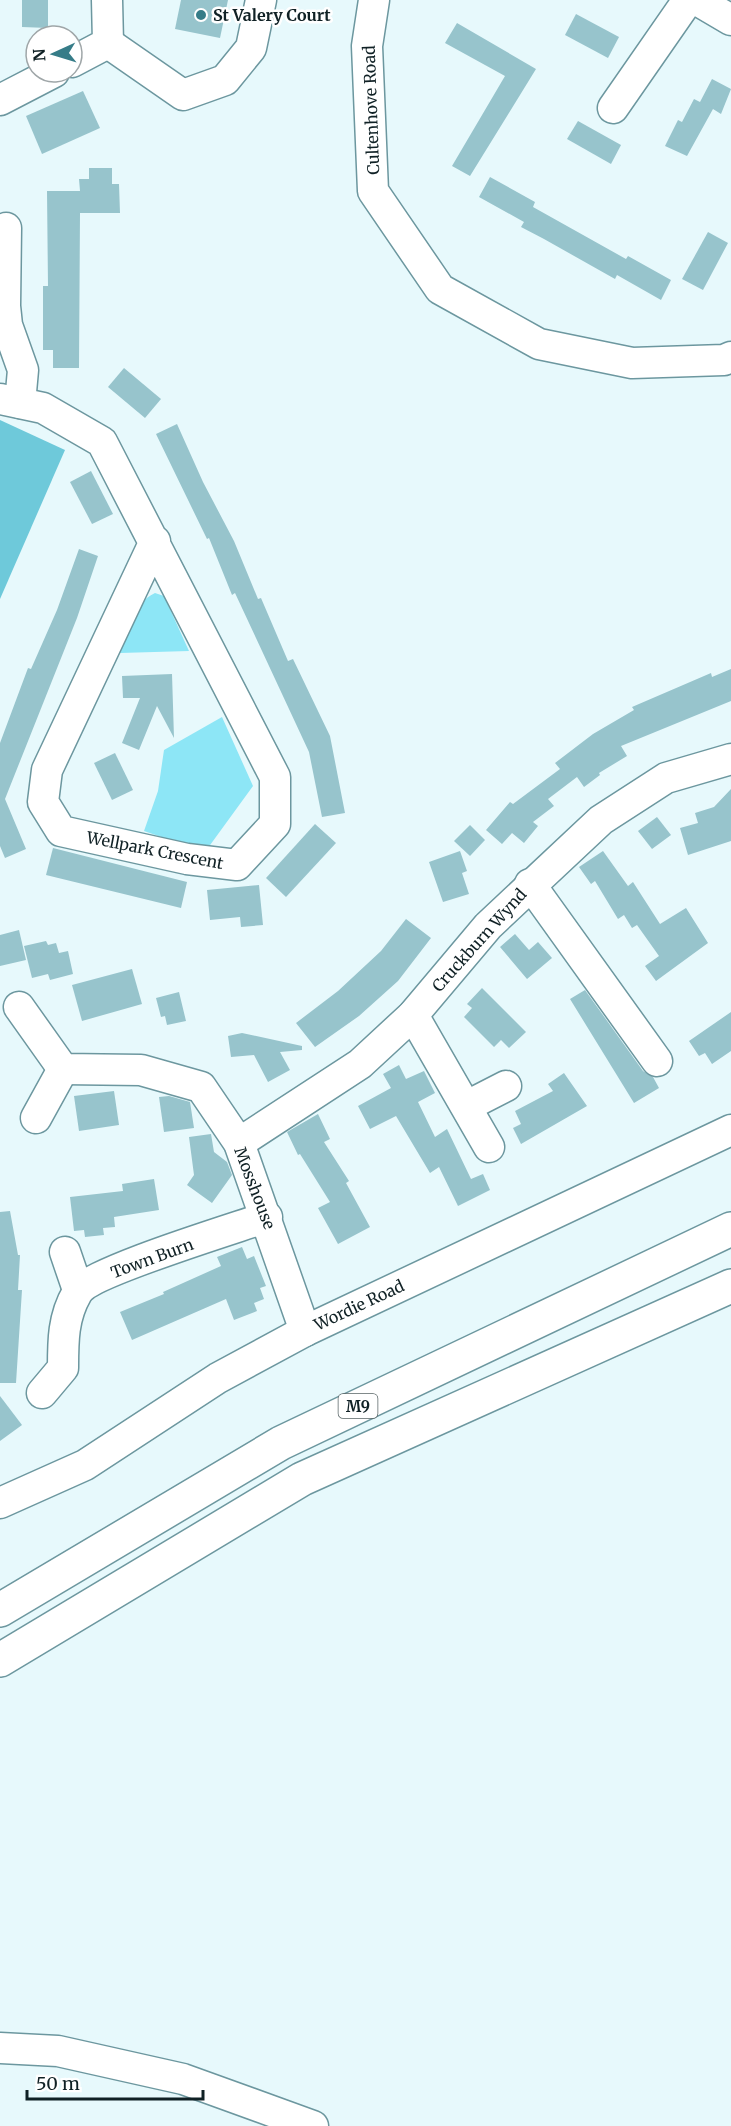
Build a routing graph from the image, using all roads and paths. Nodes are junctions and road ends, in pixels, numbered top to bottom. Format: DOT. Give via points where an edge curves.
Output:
graph roads {
  1 [pos="107,0"];
  2 [pos="261,0"];
  3 [pos="374,0"];
  4 [pos="688,0"];
  5 [pos="697,0"];
  6 [pos="731,20"];
  7 [pos="108,43"];
  8 [pos="84,56"];
  9 [pos="31,84"];
  10 [pos="0,100"];
  11 [pos="613,108"];
  12 [pos="6,228"];
  13 [pos="731,357"];
  14 [pos="10,401"];
  15 [pos="155,541"];
  16 [pos="731,759"];
  17 [pos="530,884"];
  18 [pos="19,1007"];
  19 [pos="413,1015"];
  20 [pos="657,1060"];
  21 [pos="63,1069"];
  22 [pos="506,1086"];
  23 [pos="467,1107"];
  24 [pos="36,1118"];
  25 [pos="731,1130"];
  26 [pos="239,1143"];
  27 [pos="489,1147"];
  28 [pos="267,1217"];
  29 [pos="731,1229"];
  30 [pos="65,1252"];
  31 [pos="731,1286"];
  32 [pos="78,1290"];
  33 [pos="305,1331"];
  34 [pos="42,1393"];
  35 [pos="0,1503"];
  36 [pos="0,1610"];
  37 [pos="0,1660"];
  38 [pos="0,2048"];
  39 [pos="313,2126"];
  1 -- 7 [label="street"];
  2 -- 7 [label="street" via="250,48 225,80 183,95"];
  3 -- 13 [label="street, Cultenhove Road" via="367,46 374,191 440,289 539,344 632,363"];
  4 -- 11 [label="street"];
  5 -- 6 [label="street"];
  7 -- 8 [label="street"];
  9 -- 10 [label="street"];
  12 -- 14 [label="street" via="7,325 23,370"];
  14 -- 15 [label="street, Wellpark Crescent" via="43,408 102,442"];
  15 -- 15 [label="street, Wellpark Crescent" via="48,770 44,802 61,831 187,859 237,865 275,824 274,777"];
  16 -- 17 [label="street, Cruckburn Wynd" via="666,778 601,820"];
  17 -- 19 [label="street, Cruckburn Wynd" via="488,926"];
  17 -- 20 [label="street"];
  18 -- 21 [label="street"];
  19 -- 23 [label="street"];
  19 -- 26 [label="street, Cruckburn Wynd" via="360,1064"];
  21 -- 24 [label="street"];
  21 -- 26 [label="street, Mosshouse" via="141,1070 201,1087"];
  22 -- 23 [label="street"];
  23 -- 27 [label="street"];
  25 -- 33 [label="street, Wordie Road"];
  26 -- 28 [label="street, Mosshouse"];
  28 -- 32 [label="street, Town Burn" via="120,1267"];
  28 -- 33 [label="street, Mosshouse"];
  29 -- 36 [label="highway, M9" via="281,1443"];
  30 -- 32 [label="street"];
  31 -- 37 [label="highway" via="303,1479"];
  32 -- 34 [label="street" via="62,1330 63,1368"];
  33 -- 35 [label="street, Wordie Road" via="218,1378 85,1466"];
  38 -- 39 [label="street" via="58,2051 183,2079"];
}
